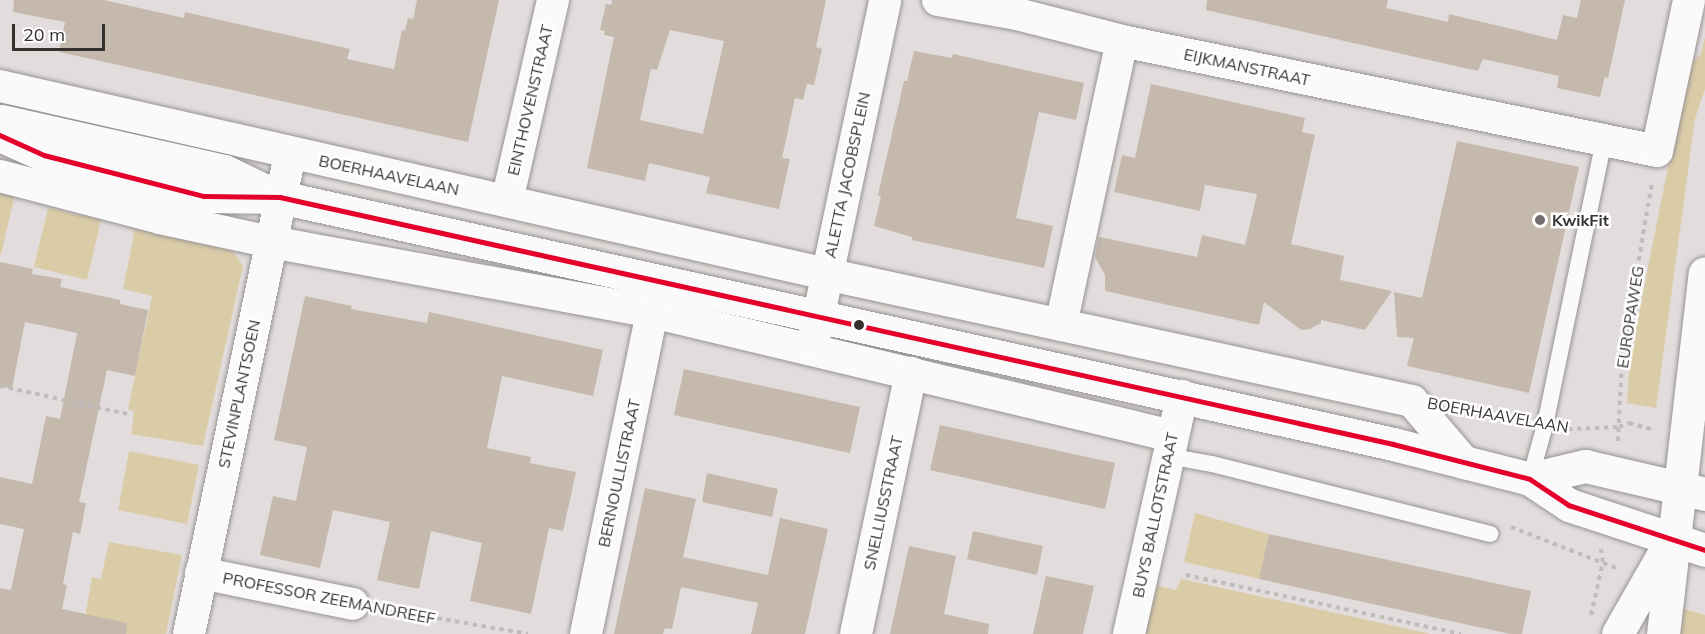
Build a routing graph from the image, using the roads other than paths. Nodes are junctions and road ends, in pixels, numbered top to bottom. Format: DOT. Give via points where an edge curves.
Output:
graph roads {
  1 [pos="553,0"];
  2 [pos="885,0"];
  3 [pos="938,0"];
  4 [pos="1689,0"];
  5 [pos="1019,7"];
  6 [pos="1122,41"];
  7 [pos="0,86"];
  8 [pos="0,121"];
  9 [pos="0,135"];
  10 [pos="1604,141"];
  11 [pos="291,154"];
  12 [pos="0,176"];
  13 [pos="280,197"];
  14 [pos="507,201"];
  15 [pos="271,242"];
  16 [pos="1705,273"];
  17 [pos="826,274"];
  18 [pos="652,312"];
  19 [pos="817,317"];
  20 [pos="1061,325"];
  21 [pos="811,351"];
  22 [pos="910,373"];
  23 [pos="1182,396"];
  24 [pos="1170,446"];
  25 [pos="1465,463"];
  26 [pos="1530,479"];
  27 [pos="1693,491"];
  28 [pos="1490,534"];
  29 [pos="1673,538"];
  30 [pos="1705,550"];
  31 [pos="201,573"];
  32 [pos="353,603"];
  33 [pos="189,634"];
  34 [pos="586,634"];
  35 [pos="856,634"];
  36 [pos="1129,634"];
  37 [pos="1618,634"];
  38 [pos="1663,634"];
  1 -- 14 [label="street, EINTHOVENSTRAAT"];
  2 -- 17 [label="street, ALETTA JACOBSPLEIN"];
  3 -- 5 [label="street"];
  4 -- 10 [label="street, EIJKMANSTRAAT" via="1657,151"];
  5 -- 6 [label="street"];
  6 -- 10 [label="street, EIJKMANSTRAAT"];
  6 -- 20 [label="street"];
  7 -- 11 [label="street, BOERHAAVELAAN"];
  8 -- 13 [label="main road" via="224,171"];
  9 -- 13 [label="main road" via="44,154 204,196"];
  10 -- 26 [label="lane" via="1545,425"];
  11 -- 13 [label="street, STEVINPLANTSOEN"];
  11 -- 14 [label="street, BOERHAAVELAAN"];
  12 -- 15 [label="street"];
  13 -- 15 [label="street, STEVINPLANTSOEN"];
  13 -- 19 [label="main road"];
  14 -- 17 [label="street, BOERHAAVELAAN"];
  15 -- 18 [label="street"];
  15 -- 31 [label="street, STEVINPLANTSOEN"];
  16 -- 27 [label="main road"];
  17 -- 19 [label="street, ALETTA JACOBSPLEIN"];
  17 -- 20 [label="street, BOERHAAVELAAN"];
  18 -- 21 [label="street"];
  18 -- 34 [label="street, BERNOULLISTRAAT"];
  19 -- 21 [label="street, ALETTA JACOBSPLEIN"];
  19 -- 23 [label="main road"];
  20 -- 25 [label="street, BOERHAAVELAAN" via="1412,401"];
  21 -- 22 [label="street"];
  22 -- 24 [label="street"];
  22 -- 35 [label="street, SNELLIUSSTRAAT"];
  23 -- 24 [label="street, BUYS BALLOTSTRAAT"];
  23 -- 25 [label="main road"];
  24 -- 28 [label="lane" via="1212,464"];
  24 -- 36 [label="street, BUYS BALLOTSTRAAT"];
  25 -- 26 [label="main road"];
  26 -- 27 [label="main road" via="1585,466"];
  26 -- 29 [label="main road" via="1569,505"];
  27 -- 29 [label="main road"];
  29 -- 30 [label="main road"];
  29 -- 37 [label="street"];
  29 -- 38 [label="main road"];
  31 -- 32 [label="street, PROFESSOR ZEEMANDREEF"];
  31 -- 33 [label="street, STEVINPLANTSOEN"];
}
